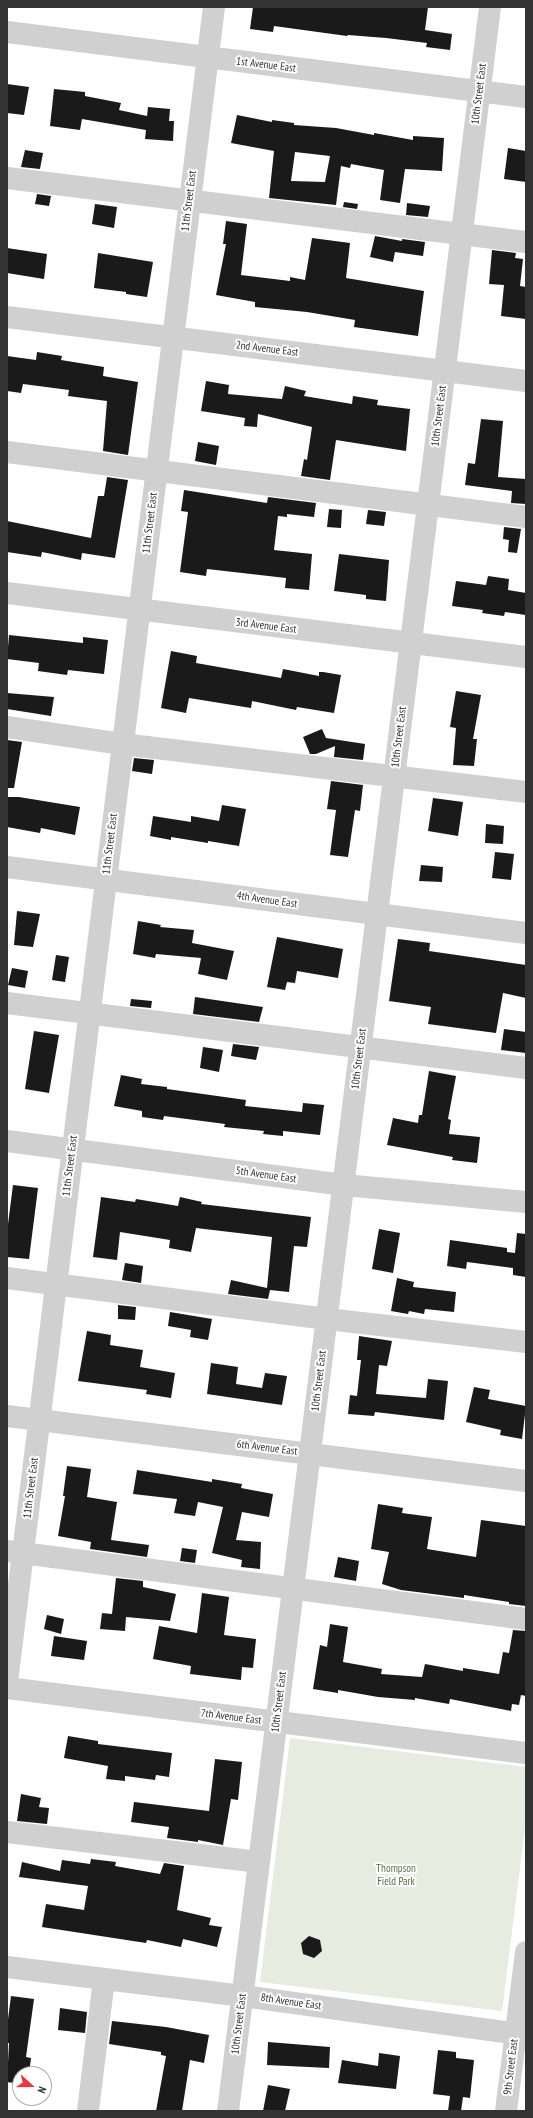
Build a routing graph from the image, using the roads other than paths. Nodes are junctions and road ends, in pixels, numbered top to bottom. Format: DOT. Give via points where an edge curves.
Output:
graph roads {
  1 [pos="214,7"];
  2 [pos="490,7"];
  3 [pos="7,32"];
  4 [pos="207,58"];
  5 [pos="479,91"];
  6 [pos="526,97"];
  7 [pos="7,178"];
  8 [pos="189,201"];
  9 [pos="462,234"];
  10 [pos="526,242"];
  11 [pos="7,317"];
  12 [pos="172,337"];
  13 [pos="445,371"];
  14 [pos="526,381"];
  15 [pos="7,452"];
  16 [pos="156,471"];
  17 [pos="428,504"];
  18 [pos="526,517"];
  19 [pos="7,593"];
  20 [pos="139,611"];
  21 [pos="411,644"];
  22 [pos="526,657"];
  23 [pos="7,727"];
  24 [pos="122,744"];
  25 [pos="394,776"];
  26 [pos="526,792"];
  27 [pos="7,867"];
  28 [pos="106,878"];
  29 [pos="377,915"];
  30 [pos="526,933"];
  31 [pos="7,1003"];
  32 [pos="89,1014"];
  33 [pos="361,1047"];
  34 [pos="526,1068"];
  35 [pos="7,1141"];
  36 [pos="72,1149"];
  37 [pos="344,1185"];
  38 [pos="526,1202"];
  39 [pos="7,1278"];
  40 [pos="56,1284"];
  41 [pos="327,1319"];
  42 [pos="526,1342"];
  43 [pos="7,1416"];
  44 [pos="39,1420"];
  45 [pos="310,1453"];
  46 [pos="526,1481"];
  47 [pos="15,1552"];
  48 [pos="294,1588"];
  49 [pos="526,1619"];
  50 [pos="7,1682"];
  51 [pos="7,1688"];
  52 [pos="277,1722"];
  53 [pos="526,1753"];
  54 [pos="7,1832"];
  55 [pos="260,1862"];
  56 [pos="526,1952"];
  57 [pos="7,1967"];
  58 [pos="104,1978"];
  59 [pos="243,1996"];
  60 [pos="521,2035"];
  61 [pos="88,2111"];
  62 [pos="228,2111"];
  63 [pos="506,2111"];
  1 -- 4 [label="street, 11th Street East"];
  2 -- 5 [label="street, 10th Street East"];
  3 -- 4 [label="street, 1st Avenue East"];
  4 -- 5 [label="street, 1st Avenue East"];
  4 -- 8 [label="street, 11th Street East"];
  5 -- 6 [label="street, 1st Avenue East"];
  5 -- 9 [label="street, 10th Street East"];
  7 -- 8 [label="street"];
  8 -- 9 [label="street"];
  8 -- 12 [label="street, 11th Street East"];
  9 -- 10 [label="street"];
  9 -- 13 [label="street, 10th Street East"];
  11 -- 12 [label="street, 2nd Avenue East"];
  12 -- 13 [label="street, 2nd Avenue East"];
  12 -- 16 [label="street, 11th Street East"];
  13 -- 14 [label="street, 2nd Avenue East"];
  13 -- 17 [label="street, 10th Street East"];
  15 -- 16 [label="street"];
  16 -- 17 [label="street"];
  16 -- 20 [label="street, 11th Street East"];
  17 -- 18 [label="street"];
  17 -- 21 [label="street, 10th Street East"];
  19 -- 20 [label="street, 3rd Avenue East"];
  20 -- 21 [label="street, 3rd Avenue East"];
  20 -- 24 [label="street, 11th Street East"];
  21 -- 22 [label="street, 3rd Avenue East"];
  21 -- 25 [label="street, 10th Street East"];
  23 -- 24 [label="street"];
  24 -- 25 [label="street"];
  24 -- 28 [label="street, 11th Street East"];
  25 -- 26 [label="street"];
  25 -- 29 [label="street, 10th Street East"];
  27 -- 28 [label="street, 4th Avenue East"];
  28 -- 29 [label="street, 4th Avenue East"];
  28 -- 32 [label="street, 11th Street East"];
  29 -- 30 [label="street, 4th Avenue East"];
  29 -- 33 [label="street, 10th Street East"];
  31 -- 32 [label="street"];
  32 -- 33 [label="street"];
  32 -- 36 [label="street, 11th Street East"];
  33 -- 34 [label="street"];
  33 -- 37 [label="street, 10th Street East"];
  35 -- 36 [label="street, 5th Avenue East"];
  36 -- 37 [label="street, 5th Avenue East"];
  36 -- 40 [label="street, 11th Street East"];
  37 -- 38 [label="street, 5th Avenue East"];
  37 -- 41 [label="street, 10th Street East"];
  39 -- 40 [label="street"];
  40 -- 41 [label="street"];
  40 -- 44 [label="street, 11th Street East"];
  41 -- 42 [label="street"];
  41 -- 45 [label="street, 10th Street East"];
  43 -- 44 [label="street, 6th Avenue East"];
  44 -- 45 [label="street, 6th Avenue East"];
  44 -- 47 [label="street, 11th Street East"];
  45 -- 46 [label="street, 6th Avenue East"];
  45 -- 48 [label="street, 10th Street East"];
  47 -- 48 [label="street"];
  47 -- 50 [label="street, 11th Street East"];
  48 -- 49 [label="street"];
  48 -- 52 [label="street, 10th Street East"];
  51 -- 52 [label="street, 7th Avenue East"];
  52 -- 53 [label="street, 7th Avenue East"];
  52 -- 55 [label="street, 10th Street East"];
  54 -- 55 [label="street"];
  55 -- 59 [label="street, 10th Street East"];
  56 -- 60 [label="street, 9th Street East"];
  57 -- 58 [label="street, 8th Avenue East"];
  58 -- 59 [label="street, 8th Avenue East"];
  58 -- 61 [label="street"];
  59 -- 60 [label="street, 8th Avenue East"];
  59 -- 62 [label="street, 10th Street East"];
  60 -- 63 [label="street, 9th Street East"];
}
